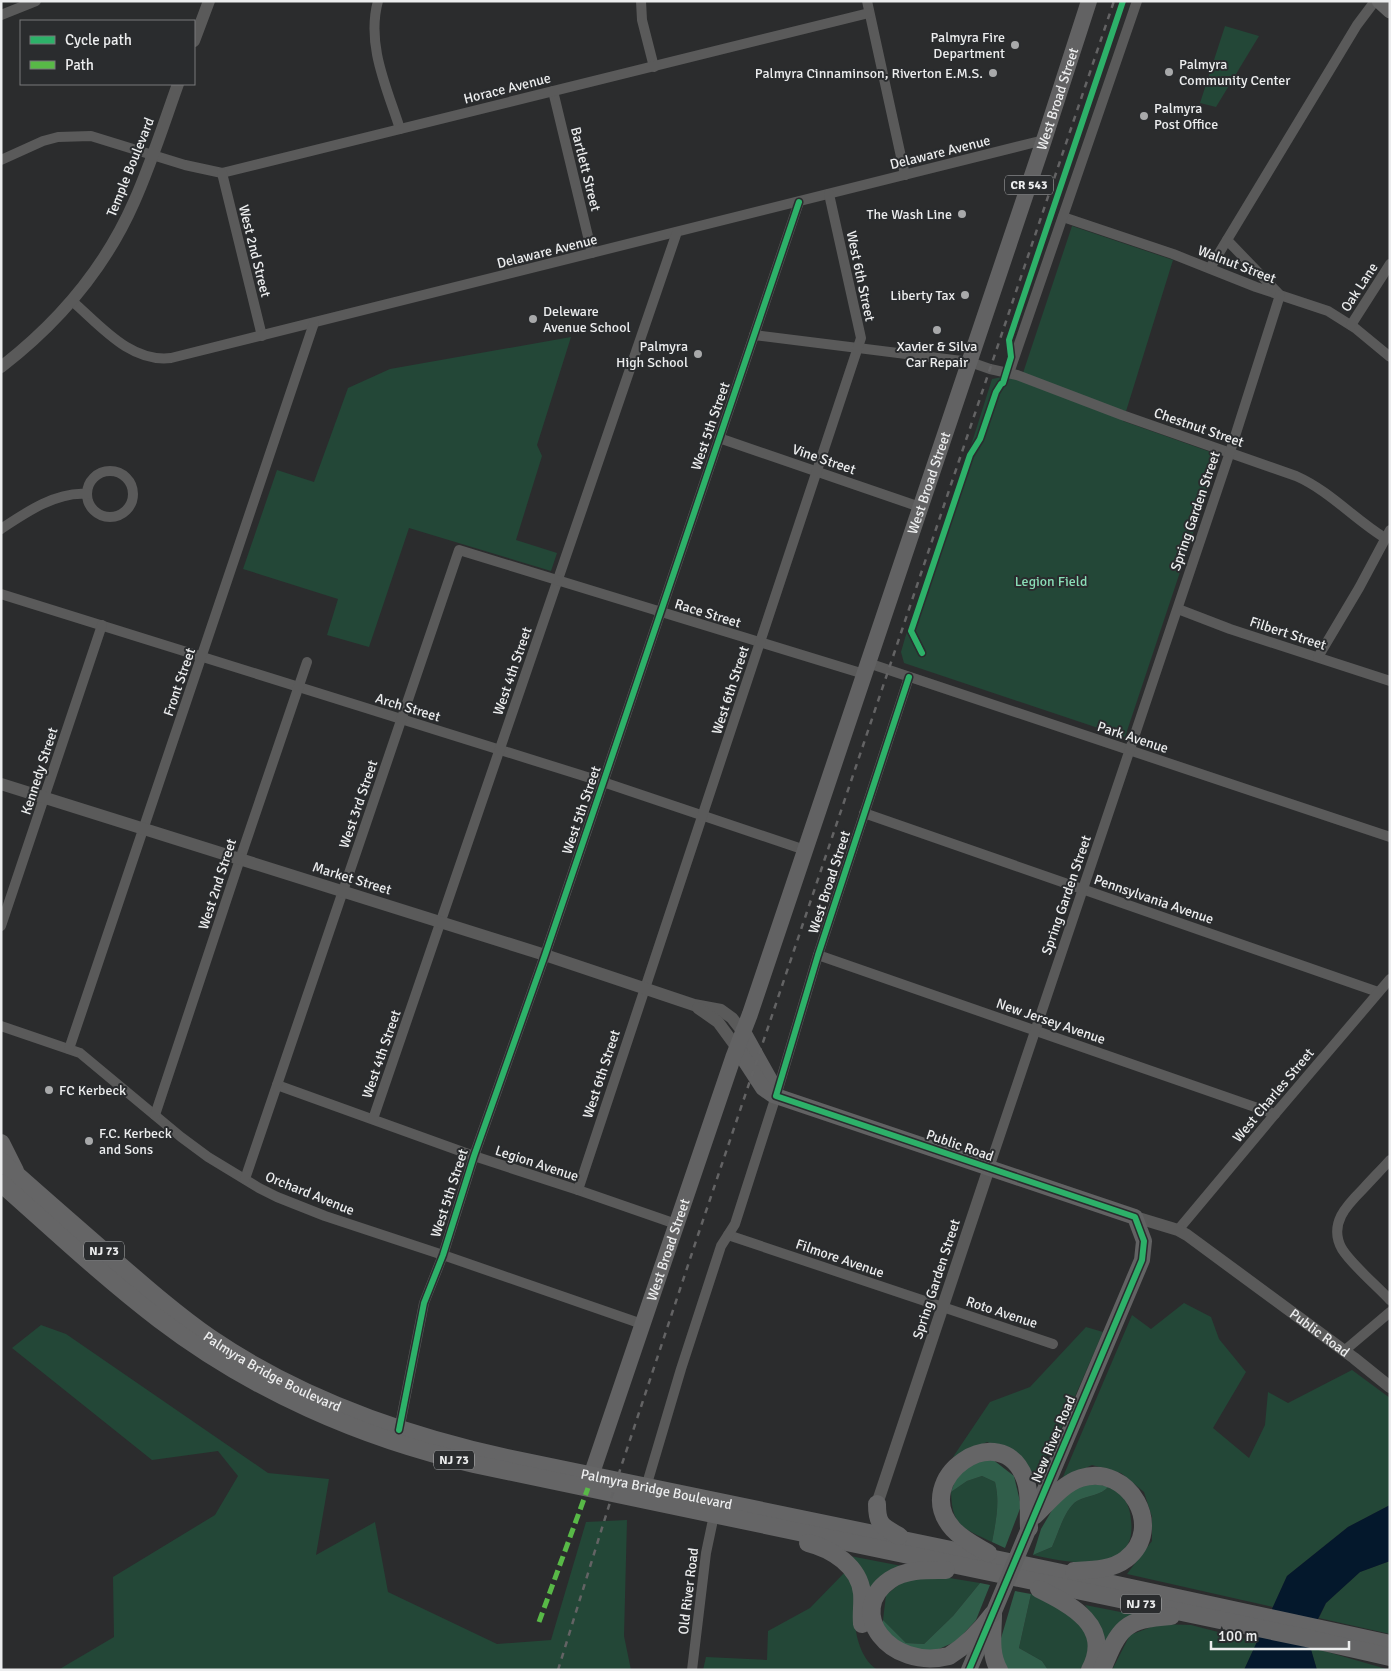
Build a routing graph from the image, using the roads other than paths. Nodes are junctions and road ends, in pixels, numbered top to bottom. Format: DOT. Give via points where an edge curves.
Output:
graph roads {
  1 [pos="36,1"];
  2 [pos="209,1"];
  3 [pos="378,1"];
  4 [pos="641,1"];
  5 [pos="867,1"];
  6 [pos="1089,1"];
  7 [pos="1137,1"];
  8 [pos="1381,3"];
  9 [pos="869,13"];
  10 [pos="1,15"];
  11 [pos="195,38"];
  12 [pos="654,67"];
  13 [pos="178,85"];
  14 [pos="553,91"];
  15 [pos="400,129"];
  16 [pos="1044,140"];
  17 [pos="152,154"];
  18 [pos="1,160"];
  19 [pos="222,173"];
  20 [pos="905,175"];
  21 [pos="829,194"];
  22 [pos="799,202"];
  23 [pos="1063,217"];
  24 [pos="677,232"];
  25 [pos="1227,240"];
  26 [pos="592,254"];
  27 [pos="1390,264"];
  28 [pos="1210,268"];
  29 [pos="1280,295"];
  30 [pos="72,301"];
  31 [pos="314,323"];
  32 [pos="1351,325"];
  33 [pos="754,335"];
  34 [pos="262,336"];
  35 [pos="857,348"];
  36 [pos="1390,357"];
  37 [pos="970,362"];
  38 [pos="1,367"];
  39 [pos="1009,373"];
  40 [pos="719,438"];
  41 [pos="1230,452"];
  42 [pos="816,471"];
  43 [pos="87,494"];
  44 [pos="920,507"];
  45 [pos="1,529"];
  46 [pos="1387,534"];
  47 [pos="459,550"];
  48 [pos="557,580"];
  49 [pos="1,594"];
  50 [pos="1178,609"];
  51 [pos="661,612"];
  52 [pos="102,625"];
  53 [pos="760,642"];
  54 [pos="202,656"];
  55 [pos="1318,657"];
  56 [pos="307,662"];
  57 [pos="866,669"];
  58 [pos="910,677"];
  59 [pos="1390,681"];
  60 [pos="299,687"];
  61 [pos="402,719"];
  62 [pos="500,750"];
  63 [pos="1130,750"];
  64 [pos="604,782"];
  65 [pos="1,784"];
  66 [pos="45,797"];
  67 [pos="864,813"];
  68 [pos="702,817"];
  69 [pos="144,828"];
  70 [pos="1390,837"];
  71 [pos="805,850"];
  72 [pos="240,859"];
  73 [pos="1084,890"];
  74 [pos="343,891"];
  75 [pos="440,922"];
  76 [pos="1,926"];
  77 [pos="545,955"];
  78 [pos="818,955"];
  79 [pos="1390,979"];
  80 [pos="644,989"];
  81 [pos="1378,992"];
  82 [pos="694,1005"];
  83 [pos="1,1026"];
  84 [pos="1036,1030"];
  85 [pos="743,1032"];
  86 [pos="737,1048"];
  87 [pos="69,1049"];
  88 [pos="277,1086"];
  89 [pos="776,1096"];
  90 [pos="1275,1114"];
  91 [pos="155,1115"];
  92 [pos="373,1119"];
  93 [pos="1,1143"];
  94 [pos="474,1156"];
  95 [pos="1390,1160"];
  96 [pos="1,1161"];
  97 [pos="989,1168"];
  98 [pos="18,1176"];
  99 [pos="245,1180"];
  100 [pos="1,1183"];
  101 [pos="578,1190"];
  102 [pos="1135,1217"];
  103 [pos="676,1224"];
  104 [pos="1178,1230"];
  105 [pos="728,1235"];
  106 [pos="443,1255"];
  107 [pos="1390,1300"];
  108 [pos="942,1307"];
  109 [pos="1390,1312"];
  110 [pos="642,1324"];
  111 [pos="1053,1344"];
  112 [pos="1344,1351"];
  113 [pos="1390,1387"];
  114 [pos="399,1430"];
  115 [pos="591,1476"];
  116 [pos="646,1487"];
  117 [pos="877,1504"];
  118 [pos="714,1515"];
  119 [pos="746,1522"];
  120 [pos="1031,1522"];
  121 [pos="853,1530"];
  122 [pos="908,1542"];
  123 [pos="1002,1561"];
  124 [pos="979,1570"];
  125 [pos="1056,1572"];
  126 [pos="1016,1578"];
  127 [pos="993,1614"];
  128 [pos="1190,1614"];
  129 [pos="1266,1624"];
  130 [pos="1307,1632"];
  131 [pos="1390,1644"];
  132 [pos="872,1651"];
  133 [pos="1390,1657"];
  134 [pos="692,1670"];
  135 [pos="969,1670"];
  136 [pos="999,1670"];
  137 [pos="1090,1670"];
  138 [pos="1102,1670"];
  1 -- 10 [label="street"];
  2 -- 11 [label="street"];
  3 -- 15 [label="street" via="374,21 375,46"];
  4 -- 12 [label="street" via="642,20"];
  5 -- 9 [label="street"];
  6 -- 16 [label="main road, West Broad Street / CR 543"];
  7 -- 23 [label="street"];
  8 -- 25 [label="street" via="1366,11"];
  9 -- 12 [label="street, Horace Avenue"];
  9 -- 20 [label="street"];
  12 -- 14 [label="street, Horace Avenue"];
  13 -- 17 [label="street, Temple Boulevard"];
  14 -- 15 [label="street, Horace Avenue"];
  14 -- 26 [label="street, Bartlett Street"];
  15 -- 19 [label="street, Horace Avenue"];
  16 -- 20 [label="street, Delaware Avenue"];
  16 -- 37 [label="main road, West Broad Street / CR 543"];
  17 -- 18 [label="street, Horace Avenue" via="91,136 74,135 43,141"];
  17 -- 19 [label="street, Horace Avenue"];
  17 -- 30 [label="street, Temple Boulevard" via="134,202 112,244"];
  19 -- 34 [label="street, West 2nd Street"];
  20 -- 21 [label="street, Delaware Avenue"];
  21 -- 22 [label="street, Delaware Avenue"];
  21 -- 35 [label="street, West 6th Street" via="861,338"];
  22 -- 24 [label="street, Delaware Avenue"];
  22 -- 33 [label="street, West 5th Street"];
  23 -- 28 [label="street, Walnut Street"];
  23 -- 39 [label="street"];
  24 -- 26 [label="street, Delaware Avenue"];
  24 -- 48 [label="street, West 4th Street"];
  25 -- 28 [label="street"];
  25 -- 29 [label="street"];
  26 -- 31 [label="street, Delaware Avenue"];
  27 -- 32 [label="street, Oak Lane"];
  28 -- 29 [label="street, Walnut Street"];
  29 -- 32 [label="street, Walnut Street" via="1328,311"];
  29 -- 41 [label="street, Spring Garden Street"];
  30 -- 34 [label="street, Delaware Avenue" via="118,340 149,358 171,358"];
  30 -- 38 [label="street, Temple Boulevard" via="29,345"];
  31 -- 34 [label="street, Delaware Avenue"];
  31 -- 54 [label="street, Front Street"];
  32 -- 36 [label="street, Walnut Street"];
  33 -- 35 [label="street, Chestnut Street"];
  33 -- 40 [label="street, West 5th Street"];
  35 -- 37 [label="street, Chestnut Street"];
  35 -- 42 [label="street, West 6th Street"];
  37 -- 39 [label="street, Chestnut Street"];
  37 -- 44 [label="main road, West Broad Street / CR 543"];
  39 -- 41 [label="street, Chestnut Street"];
  40 -- 42 [label="street, Vine Street"];
  40 -- 51 [label="street, West 5th Street"];
  41 -- 46 [label="street, Chestnut Street" via="1309,482 1359,520"];
  41 -- 50 [label="street, Spring Garden Street"];
  42 -- 44 [label="street, Vine Street"];
  42 -- 53 [label="street, West 6th Street"];
  43 -- 43 [label="street" via="92,508 110,518 126,511 133,496 128,480 113,472 96,476"];
  43 -- 45 [label="street" via="57,499"];
  44 -- 57 [label="main road, West Broad Street / CR 543"];
  46 -- 55 [label="street"];
  47 -- 48 [label="street, Race Street"];
  47 -- 61 [label="street, West 3rd Street"];
  48 -- 51 [label="street, Race Street"];
  48 -- 62 [label="street, West 4th Street"];
  49 -- 52 [label="street, Arch Street"];
  50 -- 55 [label="street, Filbert Street"];
  50 -- 63 [label="street, Spring Garden Street"];
  51 -- 53 [label="street, Race Street"];
  51 -- 64 [label="street, West 5th Street"];
  52 -- 54 [label="street, Arch Street"];
  52 -- 66 [label="street, Kennedy Street"];
  53 -- 57 [label="street, Race Street"];
  53 -- 68 [label="street, West 6th Street"];
  54 -- 60 [label="street, Arch Street"];
  54 -- 69 [label="street, Front Street"];
  55 -- 59 [label="street, Filbert Street"];
  56 -- 60 [label="street, West 2nd Street"];
  57 -- 58 [label="street, Park Avenue"];
  57 -- 71 [label="main road, West Broad Street / CR 543"];
  58 -- 63 [label="street, Park Avenue"];
  58 -- 67 [label="street, West Broad Street"];
  60 -- 61 [label="street, Arch Street"];
  60 -- 72 [label="street, West 2nd Street"];
  61 -- 62 [label="street, Arch Street"];
  61 -- 74 [label="street, West 3rd Street"];
  62 -- 64 [label="street, Arch Street"];
  62 -- 75 [label="street, West 4th Street"];
  63 -- 70 [label="street, Park Avenue"];
  63 -- 73 [label="street, Spring Garden Street"];
  64 -- 68 [label="street, Arch Street"];
  64 -- 77 [label="street, West 5th Street"];
  65 -- 66 [label="street, Market Street"];
  66 -- 69 [label="street, Market Street"];
  66 -- 76 [label="street, Kennedy Street"];
  67 -- 73 [label="street, Pennsylvania Avenue"];
  67 -- 78 [label="street, West Broad Street"];
  68 -- 71 [label="street, Arch Street"];
  68 -- 80 [label="street, West 6th Street"];
  69 -- 72 [label="street, Market Street"];
  69 -- 87 [label="street, Front Street"];
  71 -- 85 [label="main road, West Broad Street / CR 543"];
  72 -- 74 [label="street, Market Street"];
  72 -- 91 [label="street, West 2nd Street"];
  73 -- 81 [label="street, Pennsylvania Avenue"];
  73 -- 84 [label="street, Spring Garden Street"];
  74 -- 75 [label="street, Market Street"];
  74 -- 88 [label="street, West 3rd Street"];
  75 -- 77 [label="street, Market Street"];
  75 -- 92 [label="street, West 4th Street"];
  77 -- 80 [label="street, Market Street"];
  77 -- 94 [label="street, West 5th Street"];
  78 -- 84 [label="street, New Jersey Avenue"];
  78 -- 89 [label="street, West Broad Street"];
  79 -- 81 [label="street, West Charles Street"];
  80 -- 82 [label="street, Market Street"];
  80 -- 101 [label="street, West 6th Street"];
  81 -- 90 [label="street, West Charles Street"];
  82 -- 85 [label="street, Market Street" via="721,1010"];
  82 -- 86 [label="street, Market Street" via="718,1022"];
  83 -- 87 [label="street, Orchard Avenue"];
  84 -- 90 [label="street, New Jersey Avenue"];
  84 -- 97 [label="street, Spring Garden Street"];
  85 -- 86 [label="main road, West Broad Street / CR 543"];
  85 -- 89 [label="main road"];
  86 -- 89 [label="main road, Public Road" via="763,1088"];
  86 -- 103 [label="main road, West Broad Street"];
  87 -- 91 [label="street, Orchard Avenue" via="80,1053"];
  88 -- 92 [label="street, Legion Avenue"];
  88 -- 99 [label="street, West 3rd Street"];
  89 -- 97 [label="main road, Public Road"];
  89 -- 105 [label="street, West Broad Street" via="735,1224"];
  90 -- 104 [label="street, West Charles Street"];
  91 -- 99 [label="street, Orchard Avenue" via="181,1138"];
  92 -- 94 [label="street, Legion Avenue"];
  93 -- 98 [label="highway"];
  94 -- 101 [label="street, Legion Avenue"];
  94 -- 106 [label="street, West 5th Street"];
  95 -- 107 [label="street" via="1348,1205 1337,1227 1345,1253"];
  96 -- 98 [label="highway, Palmyra Bridge Boulevard / NJ 73"];
  97 -- 102 [label="main road, Public Road"];
  97 -- 108 [label="street, Spring Garden Street"];
  98 -- 114 [label="highway, Palmyra Bridge Boulevard / NJ 73" via="130,1274 210,1338 305,1392"];
  99 -- 106 [label="street, Orchard Avenue" via="324,1216"];
  100 -- 118 [label="highway, Palmyra Bridge Boulevard / NJ 73" via="160,1320 240,1373 310,1409 370,1434 439,1456"];
  101 -- 103 [label="street, Legion Avenue"];
  102 -- 104 [label="street, Public Road"];
  102 -- 120 [label="main road, New River Road" via="1144,1241 1142,1260"];
  103 -- 110 [label="main road, West Broad Street"];
  104 -- 112 [label="street, Public Road"];
  105 -- 108 [label="street, Filmore Avenue"];
  105 -- 116 [label="street, West Broad Street" via="721,1246 687,1350"];
  106 -- 110 [label="street, Orchard Avenue"];
  106 -- 114 [label="street, West 5th Street" via="424,1303"];
  108 -- 111 [label="street, Roto Avenue"];
  108 -- 117 [label="street, Spring Garden Street"];
  109 -- 112 [label="street"];
  110 -- 115 [label="main road, West Broad Street"];
  112 -- 113 [label="street, Public Road"];
  114 -- 115 [label="highway, Palmyra Bridge Boulevard / NJ 73" via="465,1449"];
  115 -- 116 [label="highway, Palmyra Bridge Boulevard / NJ 73"];
  116 -- 121 [label="highway, Palmyra Bridge Boulevard / NJ 73"];
  117 -- 121 [label="highway"];
  117 -- 122 [label="highway" via="881,1525"];
  118 -- 119 [label="highway, Palmyra Bridge Boulevard / NJ 73"];
  118 -- 134 [label="street, Old River Road" via="706,1553"];
  119 -- 124 [label="highway, Palmyra Bridge Boulevard / NJ 73"];
  119 -- 132 [label="highway" via="820,1547 851,1569 862,1590 862,1623"];
  120 -- 123 [label="highway" via="1025,1478 1009,1458 996,1453 981,1453 955,1467 944,1487 942,1500 946,1519 959,1535"];
  120 -- 125 [label="highway" via="1066,1486 1086,1477 1118,1482 1139,1504 1141,1534 1136,1548 1126,1559 1105,1568"];
  120 -- 127 [label="main road, New River Road, bridge"];
  121 -- 122 [label="highway, Palmyra Bridge Boulevard / NJ 73"];
  122 -- 123 [label="highway, Palmyra Bridge Boulevard / NJ 73"];
  123 -- 125 [label="highway, Palmyra Bridge Boulevard / NJ 73"];
  124 -- 126 [label="highway, Palmyra Bridge Boulevard / NJ 73"];
  124 -- 127 [label="highway" via="907,1572 890,1580 875,1601 872,1617 876,1635 897,1659 912,1664 930,1663 958,1650"];
  125 -- 129 [label="highway, Palmyra Bridge Boulevard / NJ 73"];
  126 -- 128 [label="highway, Palmyra Bridge Boulevard / NJ 73"];
  126 -- 137 [label="highway" via="1065,1602 1086,1620 1096,1643 1096,1655"];
  127 -- 135 [label="main road, New River Road"];
  127 -- 136 [label="highway" via="992,1647"];
  128 -- 129 [label="highway, Palmyra Bridge Boulevard / NJ 73"];
  128 -- 138 [label="highway" via="1148,1618 1127,1626 1115,1639"];
  129 -- 130 [label="highway, Palmyra Bridge Boulevard / NJ 73"];
  130 -- 131 [label="highway, Palmyra Bridge Boulevard / NJ 73"];
  130 -- 133 [label="highway, Palmyra Bridge Boulevard / NJ 73"];
}
